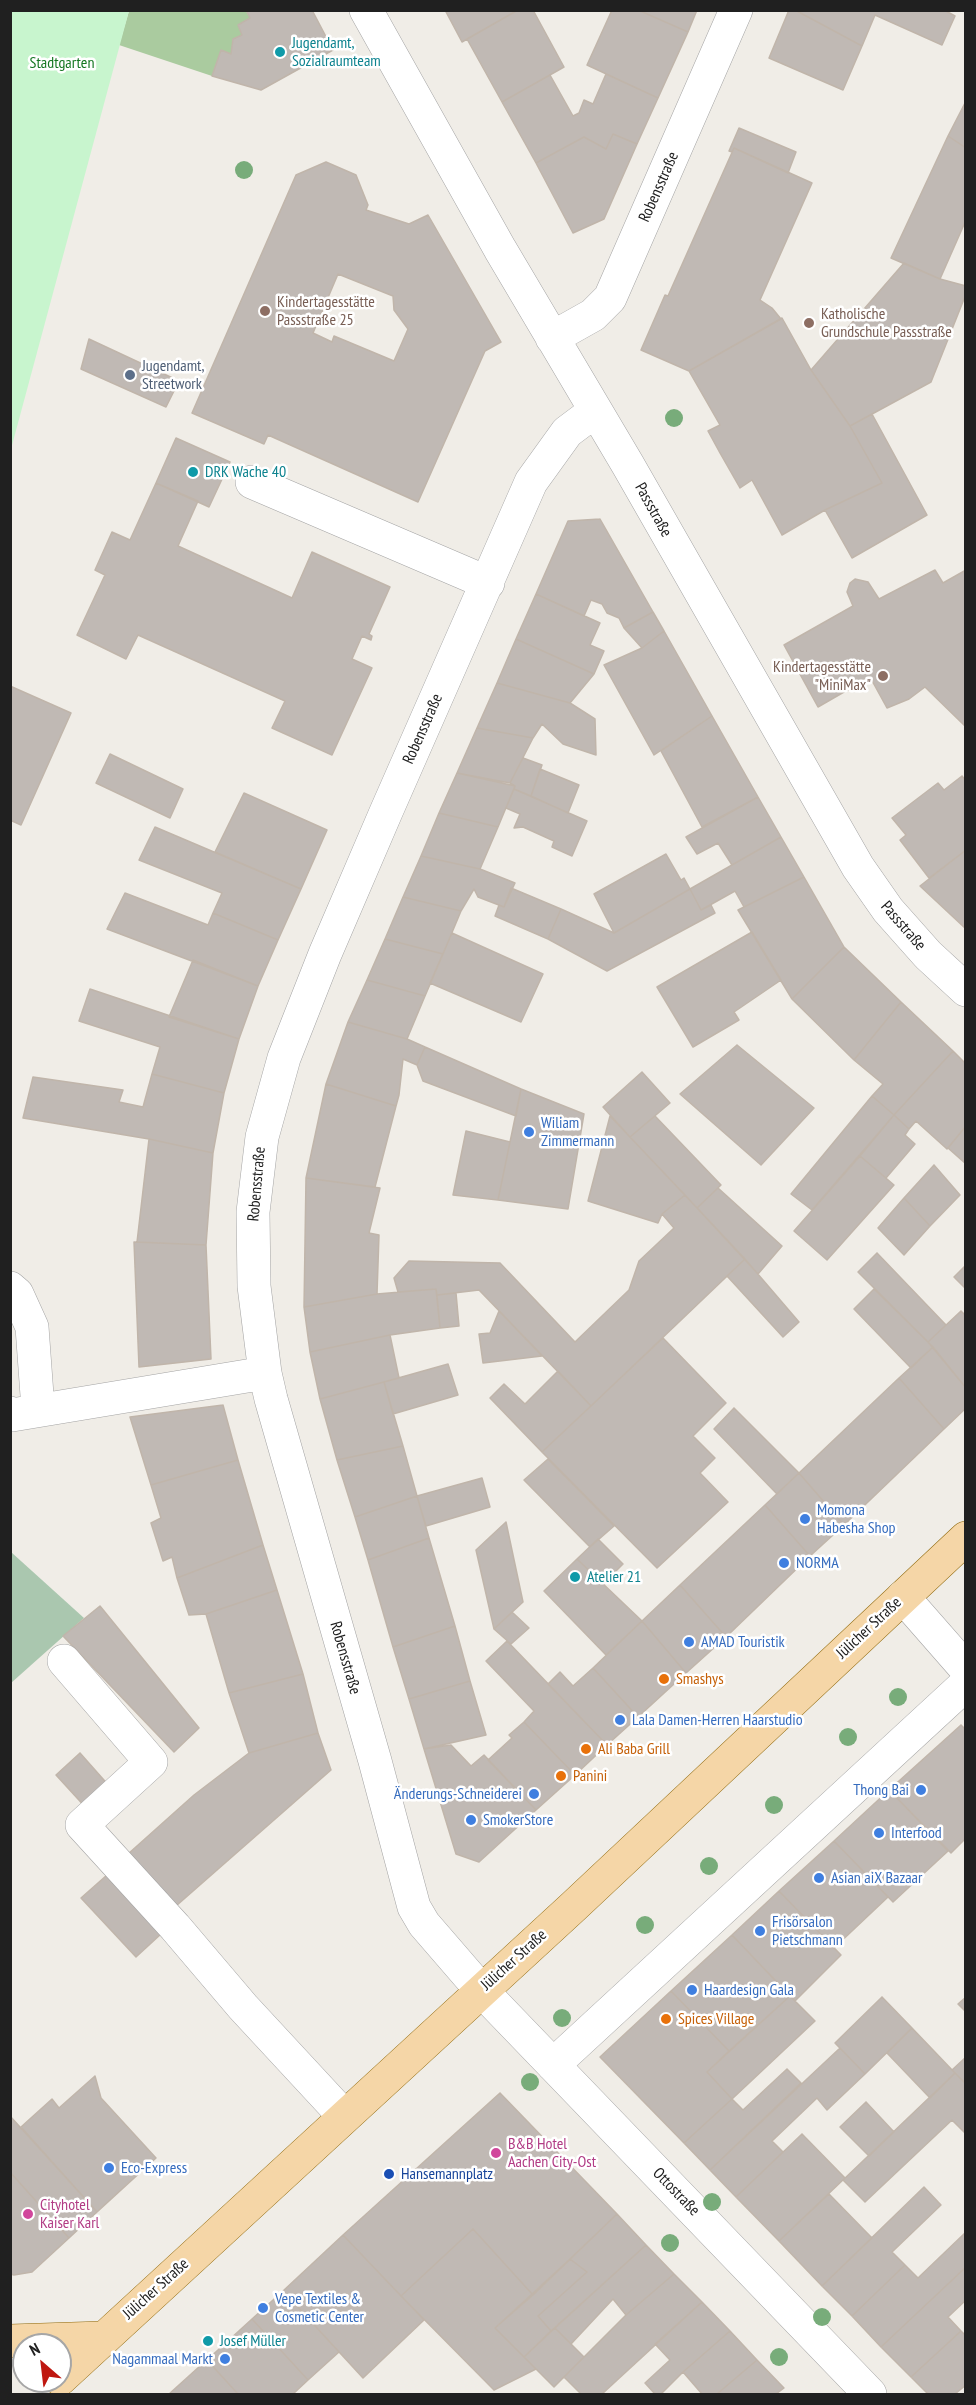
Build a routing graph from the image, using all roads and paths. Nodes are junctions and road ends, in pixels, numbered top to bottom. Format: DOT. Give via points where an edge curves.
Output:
graph roads {
  1 [pos="366,10"];
  2 [pos="736,10"];
  3 [pos="552,338"];
  4 [pos="595,411"];
  5 [pos="252,482"];
  6 [pos="488,583"];
  7 [pos="966,990"];
  8 [pos="10,1288"];
  9 [pos="265,1373"];
  10 [pos="24,1411"];
  11 [pos="966,1538"];
  12 [pos="903,1597"];
  13 [pos="64,1660"];
  14 [pos="966,1670"];
  15 [pos="966,1684"];
  16 [pos="481,1990"];
  17 [pos="553,2065"];
  18 [pos="344,2116"];
  19 [pos="102,2338"];
  20 [pos="10,2340"];
  21 [pos="72,2367"];
  22 [pos="870,2394"];
  1 -- 3 [label="street, Passstraße"];
  2 -- 3 [label="street, Robensstraße" via="610,298 593,315"];
  3 -- 4 [label="street, Passstraße"];
  4 -- 6 [label="street, Robensstraße" via="567,432 531,482"];
  4 -- 7 [label="street, Passstraße" via="858,867 888,910"];
  5 -- 6 [label="street"];
  6 -- 9 [label="street, Robensstraße" via="325,954 284,1058 262,1137 253,1212 254,1286"];
  8 -- 10 [label="street" via="17,1294 32,1328"];
  9 -- 10 [label="street"];
  9 -- 16 [label="street, Robensstraße" via="414,1907"];
  11 -- 12 [label="main road, Jülicher Straße"];
  12 -- 14 [label="street"];
  12 -- 16 [label="main road, Jülicher Straße"];
  13 -- 18 [label="street" via="151,1762 82,1825"];
  15 -- 17 [label="street"];
  16 -- 17 [label="street, Ottostraße"];
  16 -- 18 [label="main road, Jülicher Straße"];
  17 -- 22 [label="street, Ottostraße"];
  18 -- 19 [label="main road, Jülicher Straße"];
  19 -- 20 [label="main road"];
  19 -- 21 [label="main road, Jülicher Straße"];
}
